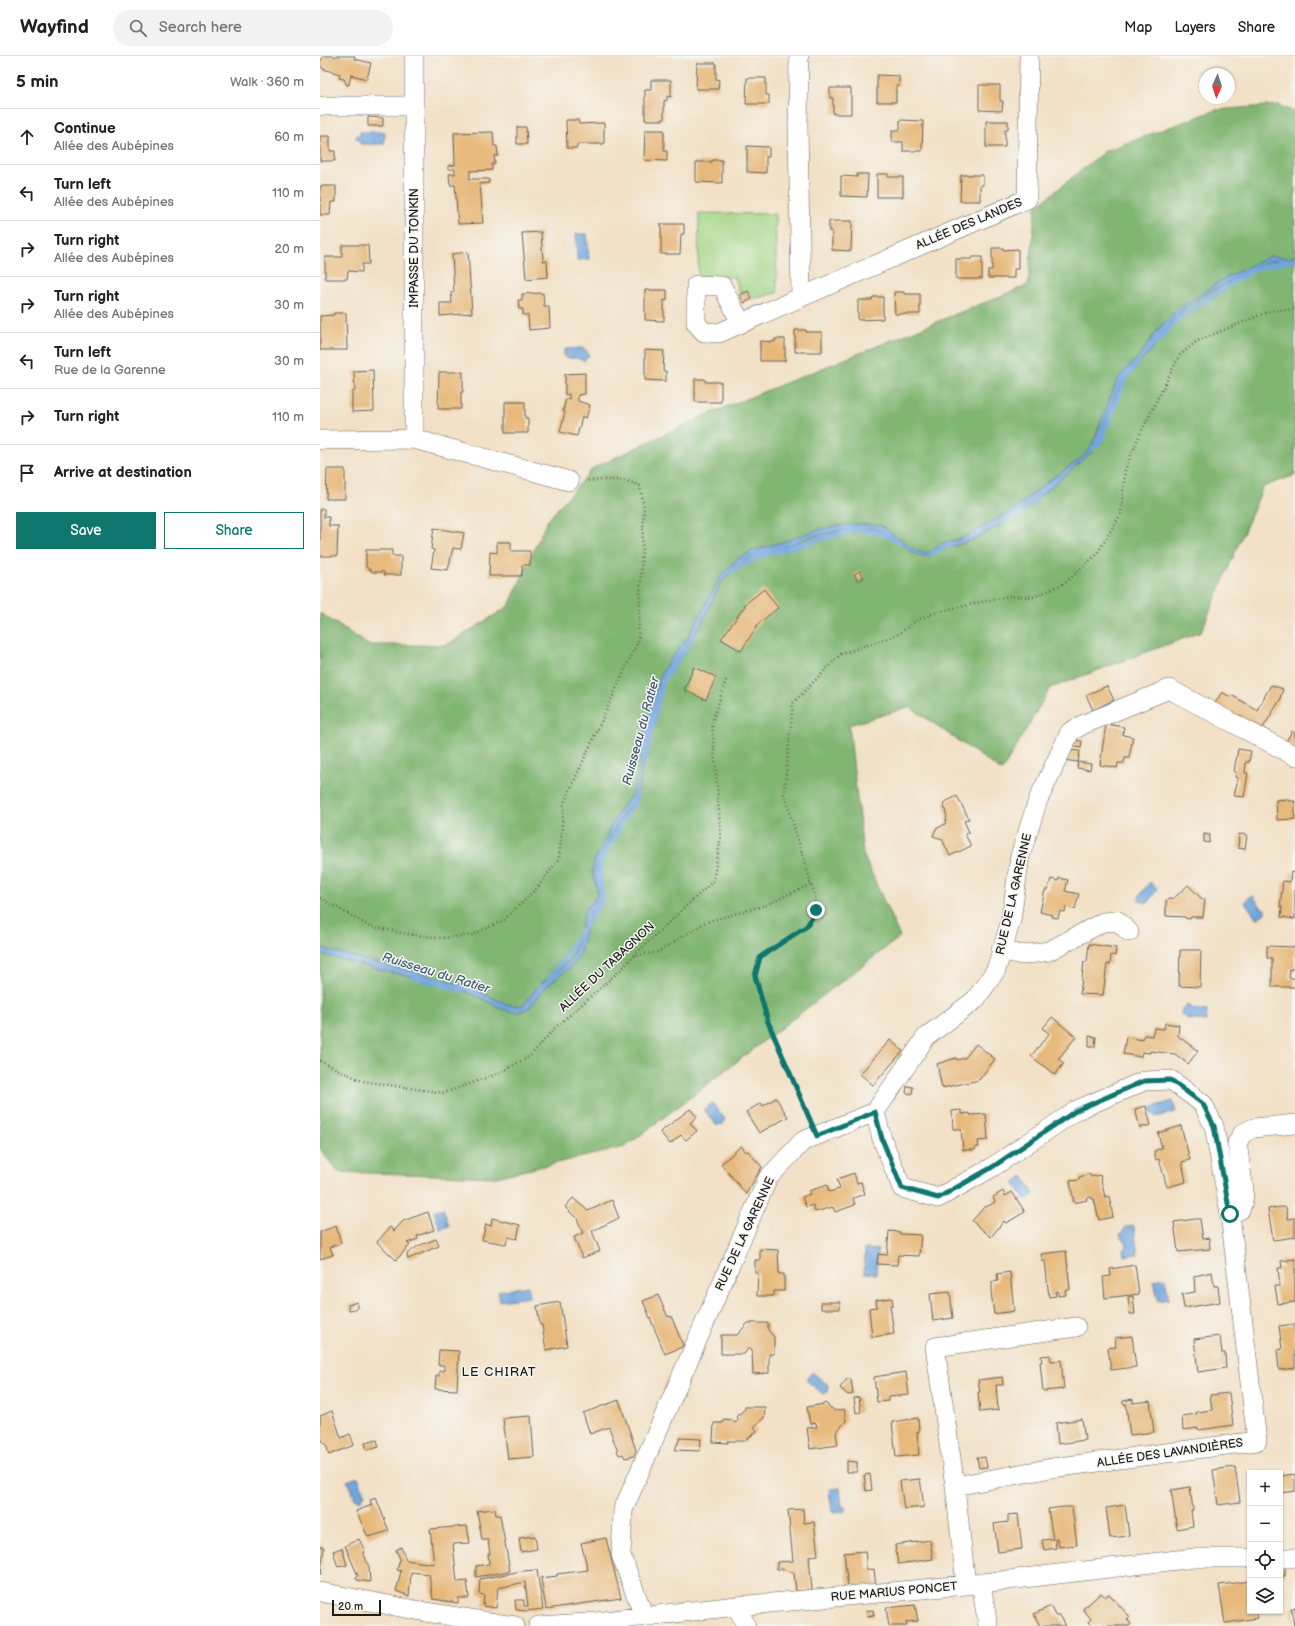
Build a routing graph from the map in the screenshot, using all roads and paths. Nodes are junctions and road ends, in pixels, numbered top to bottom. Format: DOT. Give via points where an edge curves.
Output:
graph roads {
  1 [pos="414,56"];
  2 [pos="799,56"];
  3 [pos="1029,56"];
  4 [pos="320,106"];
  5 [pos="414,106"];
  6 [pos="802,297"];
  7 [pos="1295,308"];
  8 [pos="741,323"];
  9 [pos="414,439"];
  10 [pos="320,440"];
  11 [pos="569,481"];
  12 [pos="726,680"];
  13 [pos="1295,756"];
  14 [pos="811,884"];
  15 [pos="320,898"];
  16 [pos="1129,932"];
  17 [pos="1001,950"];
  18 [pos="633,956"];
  19 [pos="320,1061"];
  20 [pos="875,1112"];
  21 [pos="1295,1124"];
  22 [pos="817,1136"];
  23 [pos="1230,1214"];
  24 [pos="1076,1327"];
  25 [pos="955,1486"];
  26 [pos="1247,1558"];
  27 [pos="1283,1558"];
  28 [pos="1295,1558"];
  29 [pos="974,1584"];
  30 [pos="320,1592"];
  31 [pos="737,1606"];
  32 [pos="644,1616"];
  33 [pos="430,1619"];
  34 [pos="515,1626"];
  35 [pos="538,1626"];
  36 [pos="746,1626"];
  37 [pos="988,1626"];
  1 -- 5 [label="street, IMPASSE DU TONKIN"];
  2 -- 6 [label="street"];
  3 -- 6 [label="street, ALLÉE DES LANDES" via="1027,199"];
  4 -- 5 [label="street"];
  5 -- 9 [label="street, IMPASSE DU TONKIN"];
  6 -- 8 [label="street, ALLÉE DES LANDES"];
  7 -- 14 [label="path" via="1270,311 1197,341 1179,356 1125,470 1121,514 1096,555 1065,583 1034,597 1009,596 937,612 915,621 900,634 841,654 793,703 784,794"];
  9 -- 10 [label="street"];
  9 -- 11 [label="street"];
  11 -- 15 [label="path" via="630,481 640,486 644,508 638,641 564,803 559,859 537,888 504,920 472,935 443,938 369,926"];
  12 -- 18 [label="path, ALLÉE DU TABAGNON" via="712,723 721,837 713,881"];
  13 -- 17 [label="street, RUE DE LA GARENNE" via="1169,689 1070,732 1038,800 1020,856 1010,920"];
  14 -- 18 [label="path" via="766,904 706,922 658,952"];
  14 -- 22 [label="path" via="816,910 807,926 760,957 755,976 768,1022"];
  16 -- 17 [label="street" via="1118,921 1103,922 1049,951 1022,955"];
  17 -- 20 [label="street, RUE DE LA GARENNE" via="996,970 975,1000 926,1037"];
  18 -- 19 [label="path, ALLÉE DU TABAGNON" via="555,1028 530,1056 500,1073 444,1093 362,1081"];
  20 -- 22 [label="street, RUE DE LA GARENNE"];
  20 -- 23 [label="street" via="882,1139 902,1188 938,1198 991,1168 1077,1110 1144,1081 1171,1080 1203,1104 1214,1126"];
  21 -- 23 [label="street" via="1254,1128 1243,1134 1237,1143 1244,1190 1243,1202 1240,1210"];
  22 -- 32 [label="street, RUE DE LA GARENNE" via="803,1141 768,1178 623,1510 621,1555"];
  23 -- 25 [label="street, ALLÉE DES LAVANDIÈRES" via="1257,1441 1052,1468"];
  24 -- 25 [label="street" via="935,1347"];
  25 -- 29 [label="street"];
  26 -- 29 [label="street, RUE MARIUS PONCET" via="1194,1558"];
  27 -- 28 [label="street"];
  29 -- 31 [label="street, RUE MARIUS PONCET"];
  29 -- 37 [label="street"];
  30 -- 33 [label="street"];
  31 -- 32 [label="street, RUE MARIUS PONCET"];
  31 -- 36 [label="street"];
  32 -- 35 [label="street, RUE MARIUS PONCET"];
  33 -- 34 [label="street"];
}
